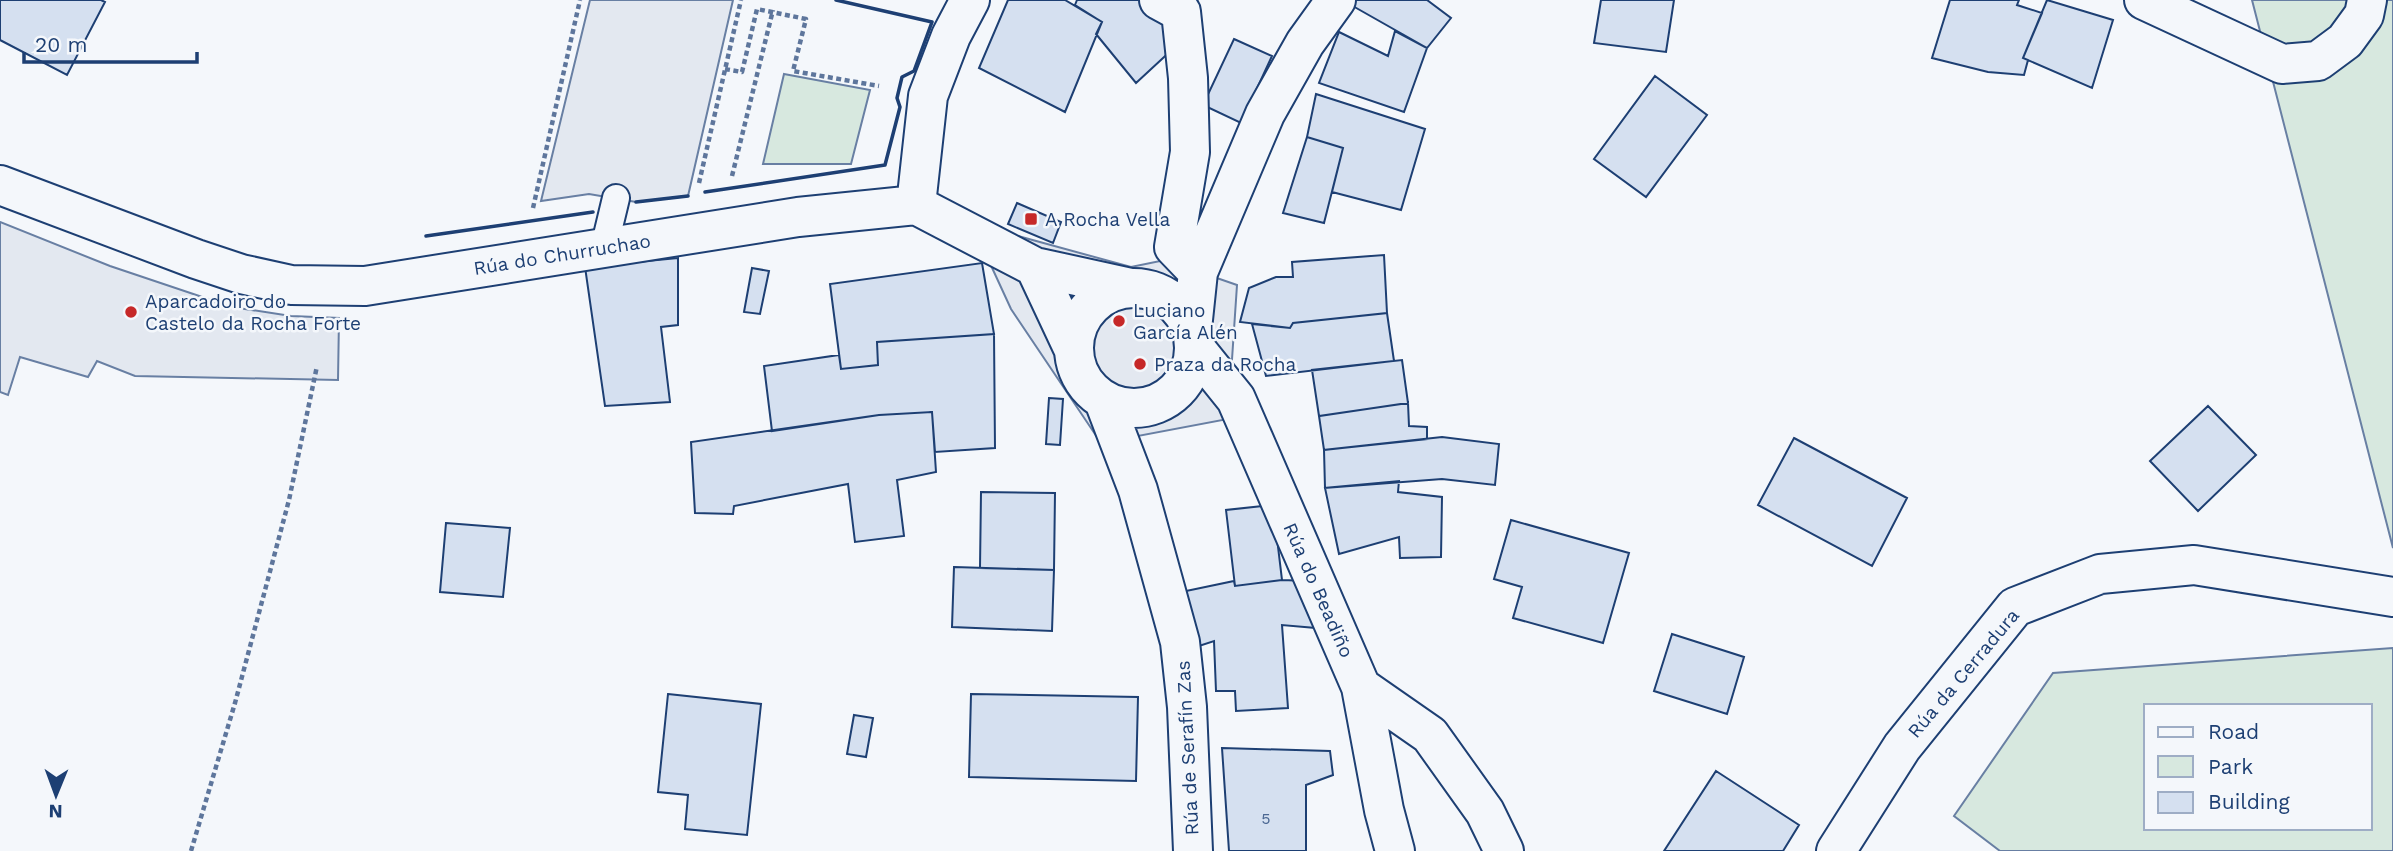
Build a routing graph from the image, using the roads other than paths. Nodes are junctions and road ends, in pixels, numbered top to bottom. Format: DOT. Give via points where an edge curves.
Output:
graph roads {
  1 [pos="970,0"];
  2 [pos="1159,0"];
  3 [pos="1336,0"];
  4 [pos="2144,0"];
  5 [pos="2367,0"];
  6 [pos="0,185"];
  7 [pos="615,202"];
  8 [pos="916,205"];
  9 [pos="604,248"];
  10 [pos="1035,267"];
  11 [pos="1198,272"];
  12 [pos="1139,288"];
  13 [pos="1193,339"];
  14 [pos="1073,348"];
  15 [pos="1168,397"];
  16 [pos="1236,399"];
  17 [pos="1104,401"];
  18 [pos="1138,489"];
  19 [pos="2393,597"];
  20 [pos="1361,687"];
  21 [pos="1193,851"];
  22 [pos="1395,851"];
  23 [pos="1504,851"];
  24 [pos="1836,851"];
  1 -- 8 [label="street" via="928,96"];
  2 -- 11 [label="street" via="1181,12 1188,78 1190,152 1174,247"];
  3 -- 11 [label="street" via="1305,43 1265,114"];
  4 -- 5 [label="street" via="2282,64 2318,61 2346,41 2364,15"];
  6 -- 9 [label="street, Rúa do Churruchao" via="219,267 291,285 365,286"];
  7 -- 9 [label="lane"];
  8 -- 9 [label="street, Rúa do Churruchao" via="798,217"];
  8 -- 10 [label="street"];
  10 -- 12 [label="street"];
  10 -- 14 [label="street"];
  11 -- 12 [label="street"];
  11 -- 13 [label="street"];
  12 -- 13 [label="street" via="1174,303"];
  12 -- 14 [label="street" via="1113,291 1097,301 1084,314"];
  13 -- 15 [label="street" via="1186,380"];
  13 -- 16 [label="street, Rúa do Beadiño"];
  14 -- 17 [label="street" via="1082,379"];
  15 -- 16 [label="street" via="1219,394"];
  15 -- 17 [label="street" via="1142,408"];
  15 -- 18 [label="street, Rúa de Serafín Zas" via="1152,426"];
  16 -- 20 [label="street, Rúa do Beadiño"];
  17 -- 18 [label="street"];
  18 -- 21 [label="street, Rúa de Serafín Zas" via="1181,642"];
  19 -- 24 [label="street, Rúa da Cerradura" via="2194,565 2100,573 2015,607 1902,747"];
  20 -- 22 [label="street, Rúa do Beadiño"];
  20 -- 23 [label="street" via="1430,735 1485,812"];
}
